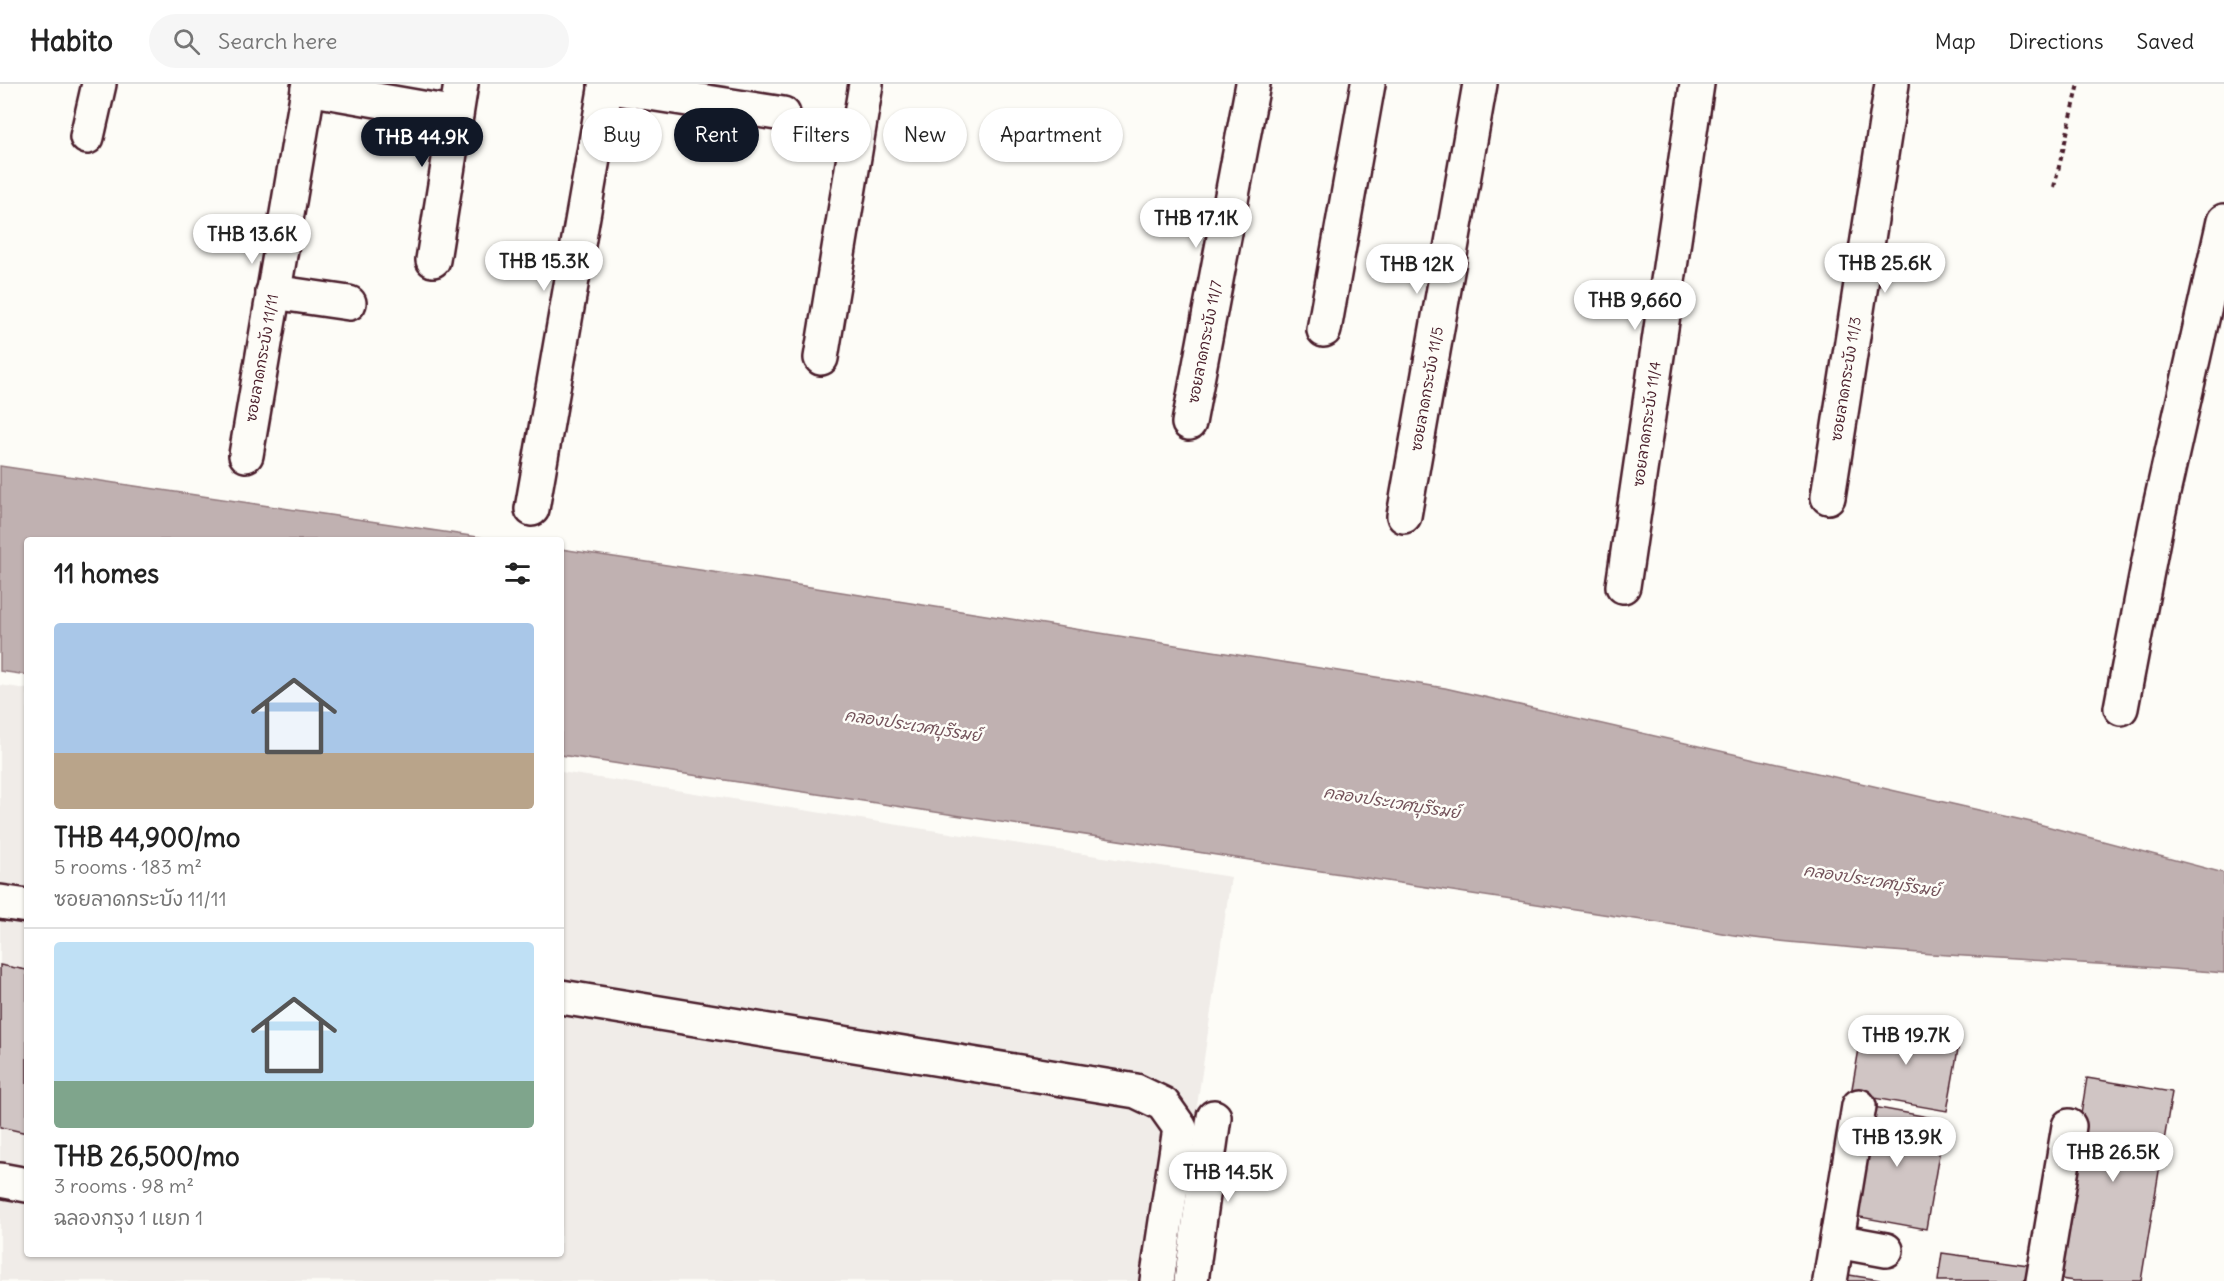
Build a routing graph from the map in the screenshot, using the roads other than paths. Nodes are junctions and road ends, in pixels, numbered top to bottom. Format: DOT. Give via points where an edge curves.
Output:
graph roads {
  1 [pos="99,84"];
  2 [pos="866,84"];
  3 [pos="1253,84"];
  4 [pos="1368,84"];
  5 [pos="1480,84"];
  6 [pos="1697,84"];
  7 [pos="1892,84"];
  8 [pos="605,85"];
  9 [pos="309,86"];
  10 [pos="459,99"];
  11 [pos="771,112"];
  12 [pos="87,137"];
  13 [pos="2224,221"];
  14 [pos="433,260"];
  15 [pos="273,292"];
  16 [pos="349,303"];
  17 [pos="1324,330"];
  18 [pos="821,358"];
  19 [pos="1190,423"];
  20 [pos="246,455"];
  21 [pos="1828,497"];
  22 [pos="532,509"];
  23 [pos="1404,516"];
  24 [pos="1623,586"];
  25 [pos="2121,708"];
  26 [pos="0,902"];
  27 [pos="24,906"];
  28 [pos="564,997"];
  29 [pos="1859,1106"];
  30 [pos="1214,1117"];
  31 [pos="2062,1134"];
  32 [pos="0,1180"];
  33 [pos="24,1184"];
  34 [pos="1837,1241"];
  35 [pos="1886,1250"];
  36 [pos="2045,1273"];
  37 [pos="1157,1281"];
  38 [pos="1191,1281"];
  39 [pos="1830,1281"];
  1 -- 12 [label="street"];
  2 -- 18 [label="street"];
  3 -- 19 [label="street, ซอยลาดกระบัง 11/7"];
  4 -- 17 [label="street"];
  5 -- 23 [label="street, ซอยลาดกระบัง 11/5"];
  6 -- 24 [label="street, ซอยลาดกระบัง 11/4"];
  7 -- 21 [label="street, ซอยลาดกระบัง 11/3"];
  8 -- 11 [label="street"];
  8 -- 22 [label="street"];
  9 -- 10 [label="street"];
  9 -- 15 [label="street, ซอยลาดกระบัง 11/11"];
  10 -- 14 [label="street"];
  13 -- 25 [label="street" via="2156,524"];
  15 -- 16 [label="street"];
  15 -- 20 [label="street, ซอยลาดกระบัง 11/11"];
  26 -- 27 [label="street"];
  28 -- 37 [label="street" via="1136,1091 1163,1104 1180,1128"];
  29 -- 34 [label="street"];
  30 -- 38 [label="street"];
  31 -- 36 [label="street"];
  32 -- 33 [label="street"];
  34 -- 35 [label="street"];
  34 -- 39 [label="street"];
}
